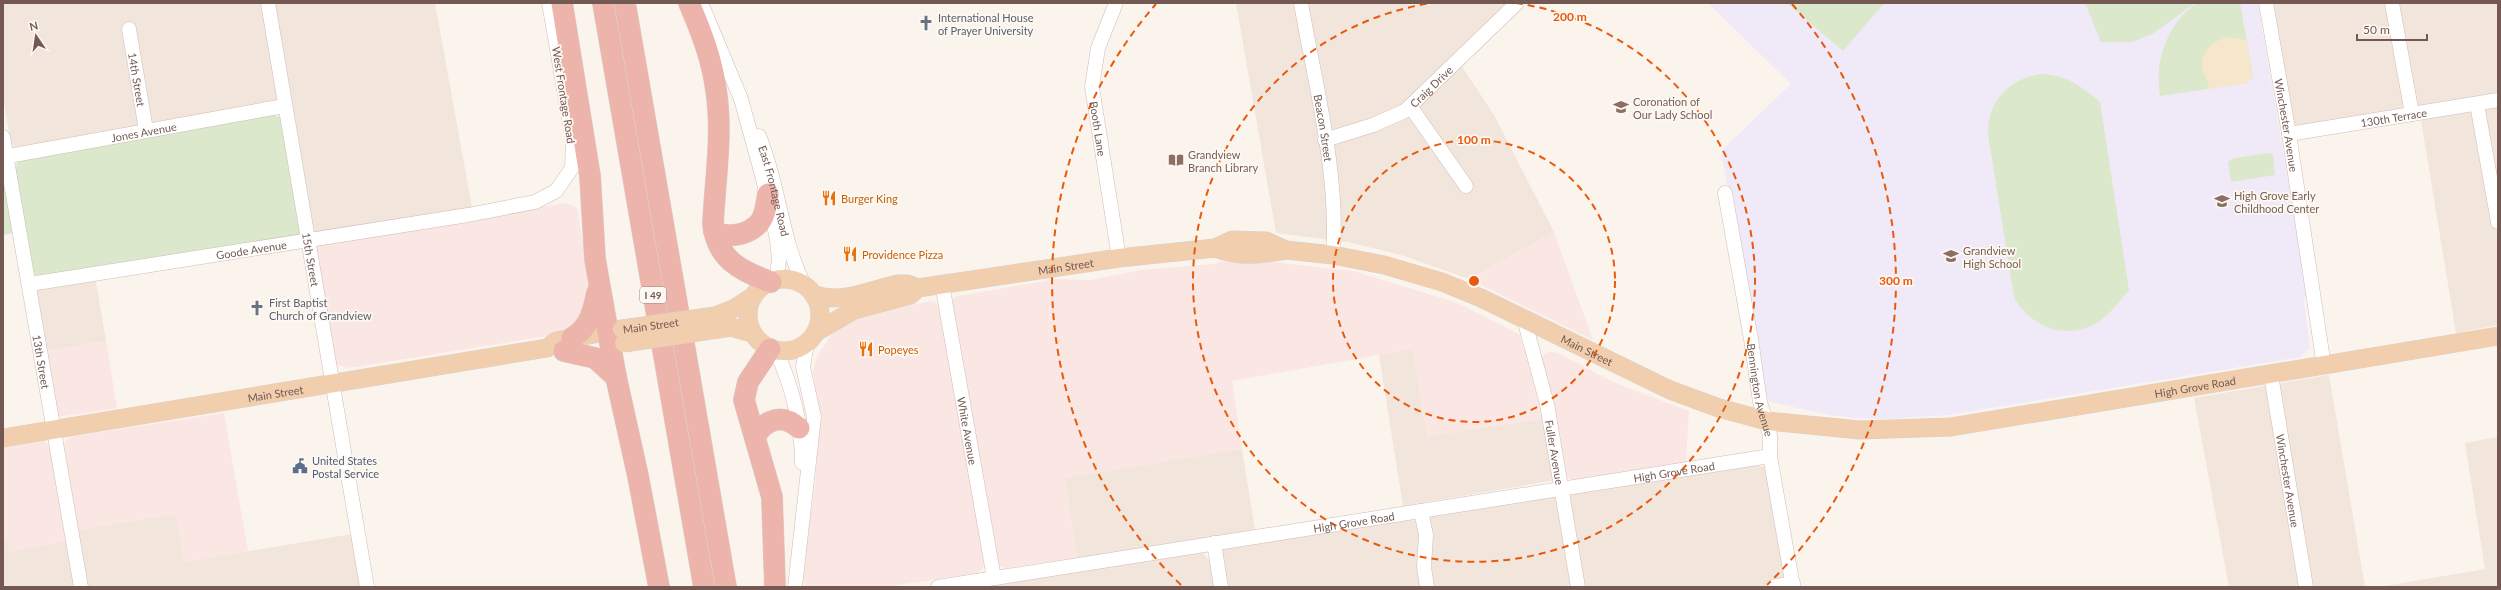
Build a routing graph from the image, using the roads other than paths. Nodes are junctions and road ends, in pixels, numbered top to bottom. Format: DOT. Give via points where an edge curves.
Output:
graph roads {
  1 [pos="268,3"];
  2 [pos="549,3"];
  3 [pos="562,3"];
  4 [pos="603,3"];
  5 [pos="625,3"];
  6 [pos="689,3"];
  7 [pos="701,3"];
  8 [pos="1116,3"];
  9 [pos="1301,3"];
  10 [pos="1517,3"];
  11 [pos="2266,3"];
  12 [pos="2392,3"];
  13 [pos="129,29"];
  14 [pos="741,99"];
  15 [pos="2498,100"];
  16 [pos="2477,104"];
  17 [pos="284,106"];
  18 [pos="1410,106"];
  19 [pos="2412,114"];
  20 [pos="146,130"];
  21 [pos="2289,134"];
  22 [pos="3,137"];
  23 [pos="1325,140"];
  24 [pos="5,157"];
  25 [pos="1466,186"];
  26 [pos="1725,193"];
  27 [pos="768,194"];
  28 [pos="520,204"];
  29 [pos="2498,222"];
  30 [pos="714,231"];
  31 [pos="309,239"];
  32 [pos="1333,255"];
  33 [pos="1119,258"];
  34 [pos="773,281"];
  35 [pos="30,284"];
  36 [pos="942,284"];
  37 [pos="599,285"];
  38 [pos="918,288"];
  39 [pos="810,290"];
  40 [pos="752,297"];
  41 [pos="1524,319"];
  42 [pos="717,322"];
  43 [pos="752,333"];
  44 [pos="2498,336"];
  45 [pos="616,337"];
  46 [pos="812,338"];
  47 [pos="561,346"];
  48 [pos="773,350"];
  49 [pos="2324,366"];
  50 [pos="2270,375"];
  51 [pos="616,377"];
  52 [pos="333,384"];
  53 [pos="1767,421"];
  54 [pos="799,428"];
  55 [pos="55,430"];
  56 [pos="1892,430"];
  57 [pos="755,437"];
  58 [pos="3,438"];
  59 [pos="1770,456"];
  60 [pos="805,487"];
  61 [pos="1562,489"];
  62 [pos="1421,511"];
  63 [pos="1214,544"];
  64 [pos="994,578"];
  65 [pos="1793,585"];
  66 [pos="82,587"];
  67 [pos="367,587"];
  68 [pos="659,587"];
  69 [pos="704,587"];
  70 [pos="726,587"];
  71 [pos="776,587"];
  72 [pos="795,587"];
  73 [pos="938,587"];
  74 [pos="1221,587"];
  75 [pos="1427,587"];
  76 [pos="1578,587"];
  77 [pos="1772,587"];
  78 [pos="2306,587"];
  1 -- 17 [label="street, 15th Street"];
  2 -- 28 [label="street, West Frontage Road" via="573,141 572,168 556,191 535,202"];
  3 -- 37 [label="highway" via="589,169"];
  4 -- 69 [label="highway, I 49"];
  5 -- 70 [label="highway, I 49"];
  6 -- 30 [label="highway" via="712,64 718,103"];
  7 -- 14 [label="street, East Frontage Road"];
  8 -- 33 [label="street, Booth Lane" via="1098,48 1092,88"];
  9 -- 23 [label="street, Beacon Street"];
  10 -- 18 [label="street, Craig Drive"];
  11 -- 21 [label="street, Winchester Avenue"];
  12 -- 19 [label="street"];
  13 -- 20 [label="street, 14th Street"];
  14 -- 27 [label="street, East Frontage Road"];
  14 -- 39 [label="street, East Frontage Road" via="768,158 792,256"];
  15 -- 16 [label="street, 130th Terrace"];
  16 -- 19 [label="street, 130th Terrace"];
  16 -- 29 [label="street"];
  17 -- 20 [label="street, Jones Avenue"];
  17 -- 31 [label="street, 15th Street"];
  18 -- 23 [label="street, Craig Drive" via="1405,111 1373,125"];
  18 -- 25 [label="street"];
  19 -- 21 [label="street, 130th Terrace"];
  20 -- 24 [label="street, Jones Avenue"];
  21 -- 49 [label="street, Winchester Avenue"];
  22 -- 24 [label="street, 13th Street"];
  23 -- 32 [label="street, Beacon Street" via="1335,224"];
  24 -- 35 [label="street, 13th Street"];
  26 -- 53 [label="street, Bennington Avenue" via="1760,402"];
  27 -- 30 [label="highway" via="765,213 755,226 730,236 721,236"];
  27 -- 34 [label="street, East Frontage Road" via="779,250"];
  28 -- 31 [label="street, Goode Avenue" via="468,215"];
  30 -- 34 [label="highway" via="719,247 728,260 742,270"];
  31 -- 35 [label="street, Goode Avenue"];
  31 -- 52 [label="street, 15th Street"];
  32 -- 33 [label="main road, Main Street" via="1286,250 1266,241 1232,240 1215,248"];
  32 -- 41 [label="main road, Main Street" via="1392,267 1442,282"];
  33 -- 36 [label="main road, Main Street"];
  34 -- 39 [label="main road" via="788,279"];
  34 -- 40 [label="main road" via="763,286"];
  35 -- 55 [label="street, 13th Street"];
  36 -- 38 [label="main road, Main Street"];
  36 -- 64 [label="street, White Avenue"];
  37 -- 45 [label="highway"];
  37 -- 47 [label="highway" via="590,320 582,331"];
  38 -- 39 [label="main road, Main Street" via="898,284 842,299 828,299"];
  38 -- 46 [label="main road, Main Street" via="910,295 854,310"];
  39 -- 46 [label="main road" via="821,314"];
  40 -- 42 [label="main road, Main Street"];
  40 -- 43 [label="main road" via="747,314"];
  41 -- 53 [label="main road, Main Street" via="1670,390 1719,408"];
  41 -- 61 [label="street, Fuller Avenue" via="1547,404"];
  42 -- 43 [label="main road, Main Street"];
  42 -- 45 [label="main road, Main Street, bridge"];
  43 -- 48 [label="main road" via="760,343"];
  44 -- 49 [label="main road, High Grove Road"];
  45 -- 47 [label="main road, Main Street"];
  45 -- 51 [label="highway"];
  46 -- 48 [label="main road" via="792,350"];
  46 -- 60 [label="street" via="803,367 814,417"];
  47 -- 51 [label="highway" via="595,358"];
  47 -- 52 [label="main road, Main Street"];
  48 -- 54 [label="street" via="791,389"];
  48 -- 57 [label="highway" via="755,369 745,390 746,409"];
  49 -- 50 [label="main road, High Grove Road"];
  50 -- 56 [label="main road, High Grove Road" via="1951,428"];
  50 -- 78 [label="street, Winchester Avenue"];
  51 -- 68 [label="highway"];
  52 -- 55 [label="main road, Main Street"];
  52 -- 67 [label="street, 15th Street"];
  53 -- 56 [label="main road, Main Street" via="1816,427"];
  53 -- 59 [label="street, Bennington Avenue"];
  54 -- 57 [label="highway" via="789,420 778,419 764,425"];
  54 -- 60 [label="street"];
  55 -- 58 [label="main road, Main Street"];
  55 -- 66 [label="street, 13th Street"];
  57 -- 71 [label="highway" via="772,497"];
  59 -- 61 [label="street, High Grove Road"];
  59 -- 65 [label="street, Bennington Avenue"];
  60 -- 72 [label="street"];
  61 -- 62 [label="street, High Grove Road"];
  61 -- 76 [label="street, Fuller Avenue"];
  62 -- 63 [label="street, High Grove Road"];
  62 -- 75 [label="street" via="1426,535 1424,567"];
  63 -- 64 [label="street, High Grove Road"];
  63 -- 74 [label="street"];
  64 -- 73 [label="street, High Grove Road"];
  65 -- 77 [label="street"];
}
